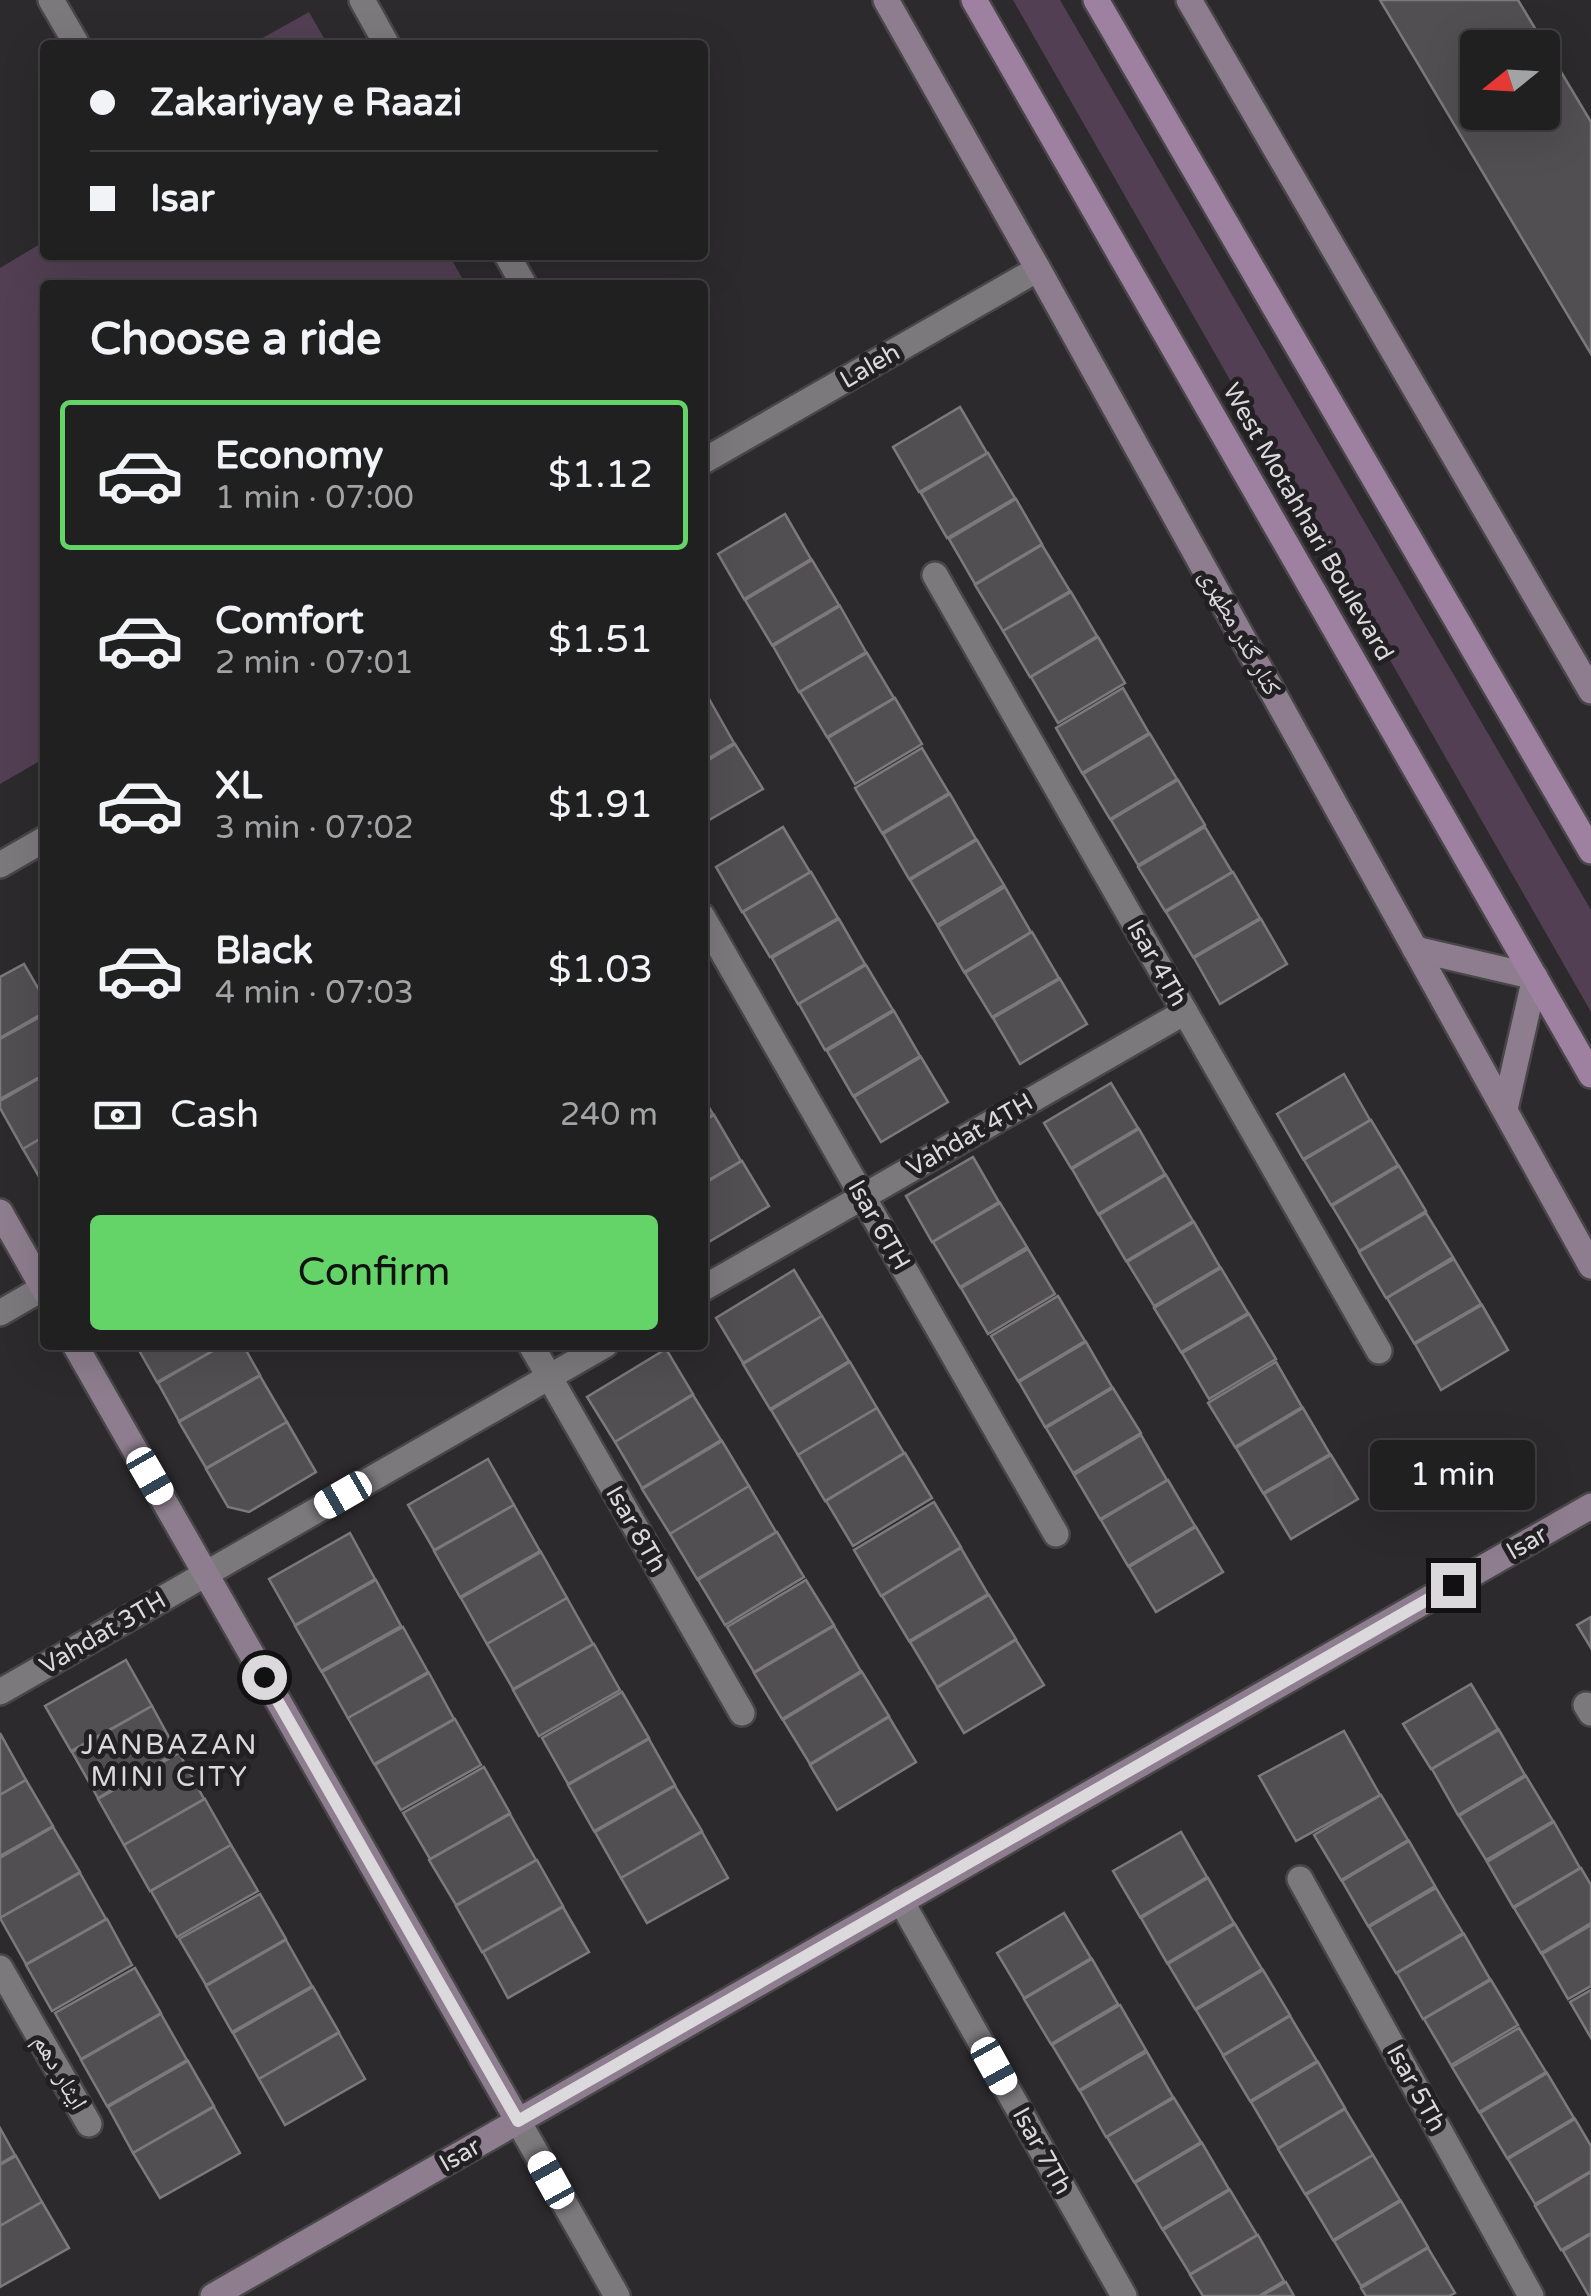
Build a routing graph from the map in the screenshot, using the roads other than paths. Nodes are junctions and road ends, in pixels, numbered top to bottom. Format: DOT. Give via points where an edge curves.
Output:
graph roads {
  1 [pos="52,0"];
  2 [pos="362,0"];
  3 [pos="886,0"];
  4 [pos="974,0"];
  5 [pos="1096,0"];
  6 [pos="1189,0"];
  7 [pos="74,40"];
  8 [pos="384,40"];
  9 [pos="1038,269"];
  10 [pos="708,459"];
  11 [pos="936,575"];
  12 [pos="1591,691"];
  13 [pos="40,842"];
  14 [pos="1591,852"];
  15 [pos="0,865"];
  16 [pos="708,926"];
  17 [pos="1415,949"];
  18 [pos="1535,977"];
  19 [pos="1185,1012"];
  20 [pos="1591,1075"];
  21 [pos="1505,1109"];
  22 [pos="863,1196"];
  23 [pos="0,1212"];
  24 [pos="1591,1266"];
  25 [pos="40,1283"];
  26 [pos="708,1286"];
  27 [pos="40,1292"];
  28 [pos="0,1312"];
  29 [pos="79,1350"];
  30 [pos="534,1350"];
  31 [pos="596,1350"];
  32 [pos="1379,1351"];
  33 [pos="549,1377"];
  34 [pos="1591,1506"];
  35 [pos="1056,1534"];
  36 [pos="206,1574"];
  37 [pos="0,1692"];
  38 [pos="742,1713"];
  39 [pos="1300,1879"];
  40 [pos="902,1901"];
  41 [pos="0,1968"];
  42 [pos="518,2121"];
  43 [pos="89,2124"];
  44 [pos="213,2296"];
  45 [pos="617,2296"];
  46 [pos="1124,2296"];
  47 [pos="1531,2296"];
  1 -- 7 [label="street"];
  2 -- 8 [label="street"];
  3 -- 9 [label="street, کنار گذر مطهری"];
  4 -- 18 [label="main road, West Motahhari Boulevard"];
  5 -- 14 [label="main road"];
  6 -- 12 [label="street"];
  9 -- 10 [label="street, Laleh"];
  9 -- 17 [label="street, کنار گذر مطهری"];
  11 -- 19 [label="street, Isar 4Th"];
  13 -- 15 [label="street"];
  16 -- 22 [label="street, Isar 6TH"];
  17 -- 18 [label="street"];
  17 -- 21 [label="street, کنار گذر مطهری"];
  18 -- 20 [label="main road, West Motahhari Boulevard"];
  18 -- 21 [label="street"];
  19 -- 22 [label="street, Vahdat 4TH"];
  19 -- 32 [label="street, Isar 4Th"];
  21 -- 24 [label="street, کنار گذر مطهری"];
  22 -- 26 [label="street, Vahdat 4TH"];
  22 -- 35 [label="street, Isar 6TH"];
  23 -- 25 [label="street"];
  27 -- 28 [label="street"];
  29 -- 36 [label="street"];
  30 -- 33 [label="street, Isar 8Th"];
  31 -- 33 [label="street"];
  33 -- 36 [label="street"];
  33 -- 38 [label="street, Isar 8Th"];
  34 -- 40 [label="street, Isar"];
  36 -- 37 [label="street, Vahdat 3TH"];
  36 -- 42 [label="street"];
  39 -- 47 [label="street, Isar 5Th"];
  40 -- 42 [label="street, Isar"];
  40 -- 46 [label="street, Isar 7Th"];
  41 -- 43 [label="street, ایثار دهم"];
  42 -- 44 [label="street, Isar"];
  42 -- 45 [label="street"];
}
